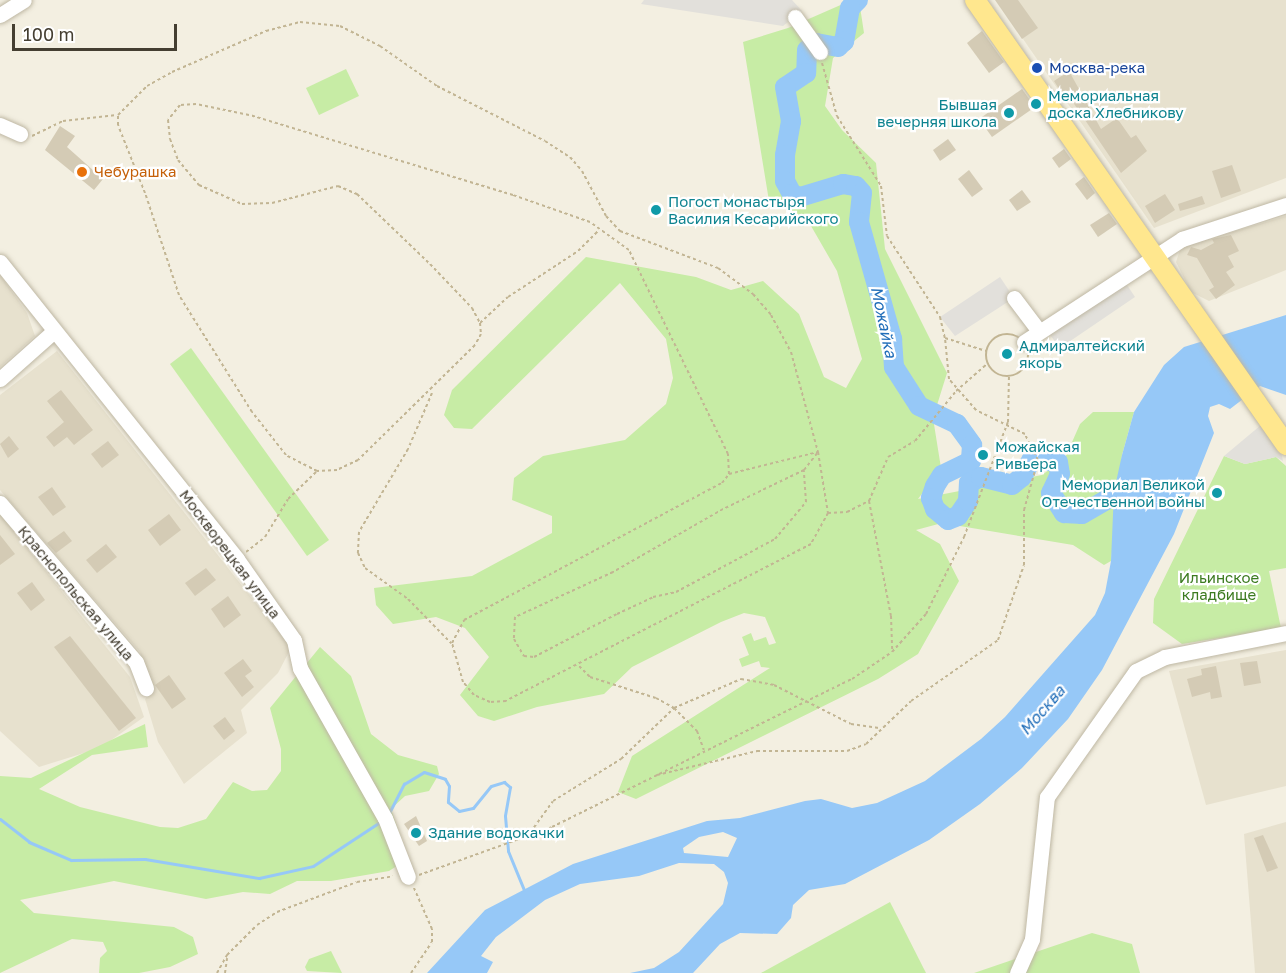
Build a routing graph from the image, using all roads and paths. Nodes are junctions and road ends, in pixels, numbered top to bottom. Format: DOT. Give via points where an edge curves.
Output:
graph roads {
  1 [pos="24,0"];
  2 [pos="975,0"];
  3 [pos="0,15"];
  4 [pos="795,17"];
  5 [pos="820,52"];
  6 [pos="118,115"];
  7 [pos="0,125"];
  8 [pos="20,134"];
  9 [pos="1286,205"];
  10 [pos="598,231"];
  11 [pos="1156,255"];
  12 [pos="0,262"];
  13 [pos="1014,298"];
  14 [pos="480,323"];
  15 [pos="54,331"];
  16 [pos="1039,331"];
  17 [pos="945,338"];
  18 [pos="1024,342"];
  19 [pos="986,351"];
  20 [pos="987,363"];
  21 [pos="1009,375"];
  22 [pos="0,379"];
  23 [pos="433,390"];
  24 [pos="956,391"];
  25 [pos="1008,423"];
  26 [pos="1286,445"];
  27 [pos="818,452"];
  28 [pos="804,470"];
  29 [pos="317,471"];
  30 [pos="729,474"];
  31 [pos="869,501"];
  32 [pos="0,503"];
  33 [pos="828,513"];
  34 [pos="237,559"];
  35 [pos="1286,633"];
  36 [pos="452,643"];
  37 [pos="892,652"];
  38 [pos="579,666"];
  39 [pos="146,688"];
  40 [pos="807,700"];
  41 [pos="674,708"];
  42 [pos="882,728"];
  43 [pos="704,750"];
  44 [pos="653,776"];
  45 [pos="527,837"];
  46 [pos="408,877"];
  47 [pos="227,955"];
  48 [pos="217,973"];
  49 [pos="225,973"];
  50 [pos="411,973"];
  51 [pos="1017,973"];
  1 -- 3 [label="street"];
  2 -- 11 [label="main road"];
  4 -- 5 [label="street"];
  5 -- 17 [label="path" via="837,116 881,186 887,236 940,317"];
  6 -- 8 [label="path" via="63,121 34,136"];
  6 -- 27 [label="path" via="147,86 266,31 300,22 340,26 380,46 437,86 570,157 606,216 620,231 718,268 753,294 771,315 791,352"];
  6 -- 29 [label="path" via="118,125 179,295 264,429 286,455"];
  7 -- 8 [label="street"];
  9 -- 11 [label="street" via="1186,237"];
  10 -- 14 [label="path" via="578,251 508,297"];
  10 -- 14 [label="path" via="580,217 249,115 196,104 180,105 172,111 168,120 170,139 178,160 199,185 242,204 272,203 338,186 357,194 444,279"];
  10 -- 30 [label="path" via="629,250 643,274 728,454"];
  11 -- 16 [label="street"];
  11 -- 26 [label="main road"];
  12 -- 15 [label="street, Москворецкая улица"];
  13 -- 16 [label="street"];
  14 -- 23 [label="path" via="475,345"];
  15 -- 22 [label="street"];
  15 -- 34 [label="street, Москворецкая улица"];
  16 -- 18 [label="street"];
  17 -- 19 [label="path"];
  17 -- 24 [label="path" via="944,354"];
  18 -- 19 [label="path" via="1014,335 1002,334 992,340"];
  18 -- 21 [label="path" via="1026,364"];
  19 -- 20 [label="path"];
  20 -- 21 [label="path" via="995,372"];
  20 -- 24 [label="path"];
  21 -- 25 [label="path"];
  23 -- 29 [label="path" via="357,460 337,470"];
  23 -- 36 [label="path" via="408,449 359,532 358,553 366,568 408,599"];
  24 -- 25 [label="path" via="976,410"];
  24 -- 31 [label="path" via="915,441 888,457"];
  25 -- 37 [label="path" via="943,585 926,614"];
  25 -- 42 [label="path" via="1025,434 1038,459 1024,510 1024,565 1002,633 991,648 911,701"];
  27 -- 28 [label="path"];
  27 -- 30 [label="path"];
  27 -- 33 [label="path"];
  28 -- 28 [label="path" via="723,508 612,572 515,617 514,639 524,656 534,657 635,605 676,592 776,539 806,502"];
  29 -- 34 [label="path" via="288,499 265,537"];
  30 -- 36 [label="path" via="703,494 472,614 464,620"];
  31 -- 33 [label="path" via="847,513"];
  31 -- 37 [label="path" via="891,616"];
  32 -- 39 [label="street, Краснопольская улица" via="136,662"];
  33 -- 38 [label="path" via="811,544"];
  34 -- 46 [label="street, Москворецкая улица" via="294,640 300,668 385,818"];
  35 -- 51 [label="street" via="1165,657 1136,671 1047,797 1032,939"];
  36 -- 38 [label="path" via="463,682 474,694 490,702 506,701"];
  37 -- 40 [label="path" via="852,679"];
  38 -- 41 [label="path" via="590,677 656,698"];
  40 -- 41 [label="path" via="774,685 741,679"];
  40 -- 42 [label="path" via="851,724"];
  40 -- 43 [label="path"];
  41 -- 43 [label="path" via="697,731"];
  41 -- 45 [label="path" via="621,759 553,801"];
  42 -- 44 [label="path" via="866,744 847,751 757,751"];
  43 -- 44 [label="path"];
  44 -- 45 [label="path"];
  45 -- 46 [label="path"];
  46 -- 47 [label="path" via="386,876 357,882 277,912 257,925"];
  46 -- 50 [label="path" via="432,929 426,954"];
  47 -- 48 [label="path"];
  47 -- 49 [label="path"];
}
